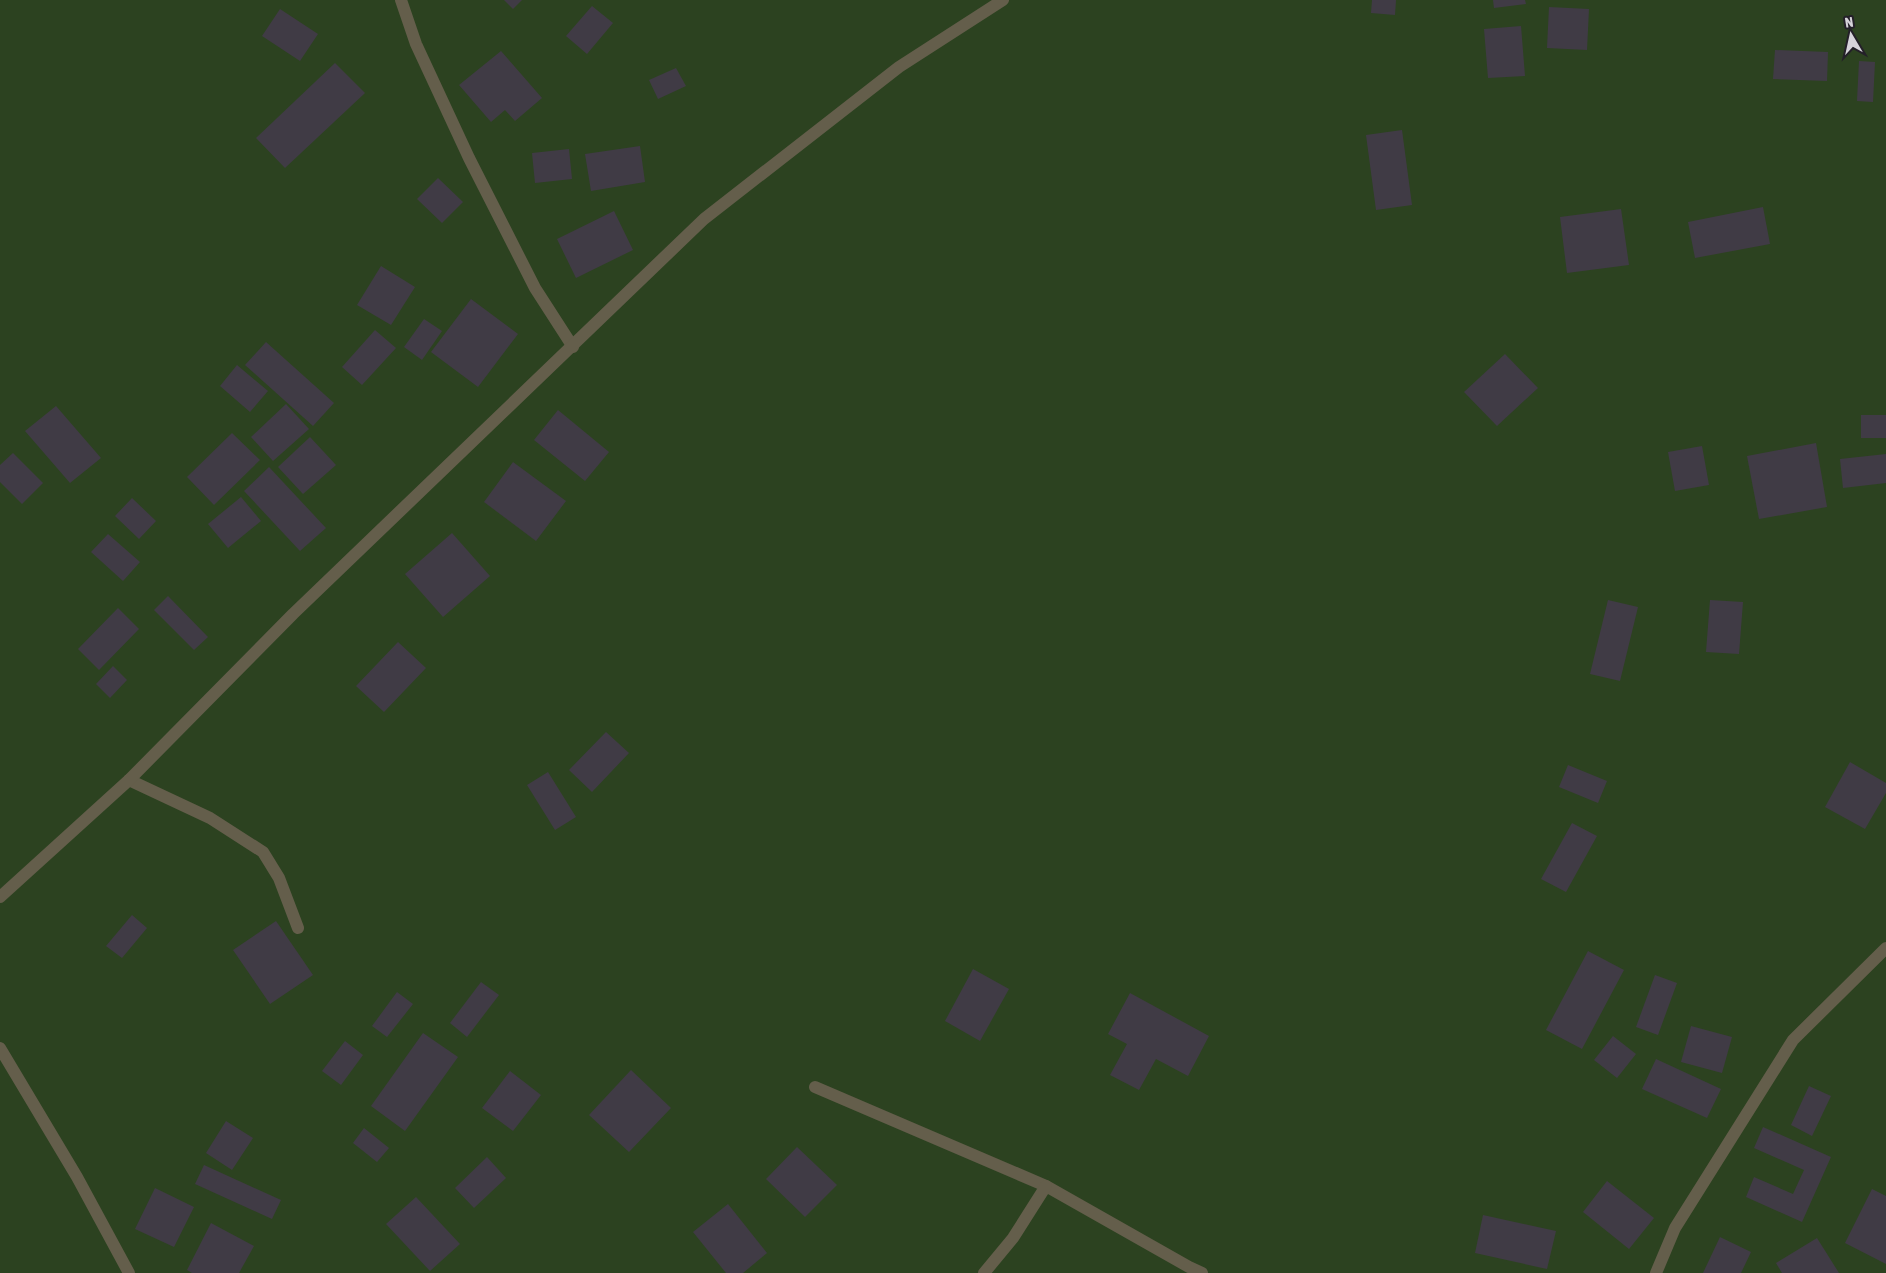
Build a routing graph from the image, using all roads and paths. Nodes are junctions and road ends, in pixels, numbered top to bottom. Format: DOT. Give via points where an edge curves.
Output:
graph roads {
  1 [pos="401,0"];
  2 [pos="1002,0"];
  3 [pos="573,347"];
  4 [pos="129,780"];
  5 [pos="0,897"];
  6 [pos="298,928"];
  7 [pos="1886,948"];
  8 [pos="0,1048"];
  9 [pos="815,1087"];
  10 [pos="1046,1186"];
  11 [pos="1188,1270"];
  12 [pos="128,1273"];
  13 [pos="984,1273"];
  14 [pos="1202,1273"];
  15 [pos="1656,1273"];
  1 -- 3 [label="street" via="416,44 469,158 535,288"];
  2 -- 3 [label="street" via="899,67 704,219"];
  3 -- 4 [label="street" via="293,614"];
  4 -- 5 [label="street"];
  4 -- 6 [label="street" via="210,818 263,852 280,878"];
  7 -- 15 [label="street" via="1793,1040 1675,1228"];
  8 -- 12 [label="street" via="77,1177"];
  9 -- 10 [label="street"];
  10 -- 11 [label="street"];
  10 -- 13 [label="street" via="1013,1238"];
  11 -- 14 [label="street"];
}
